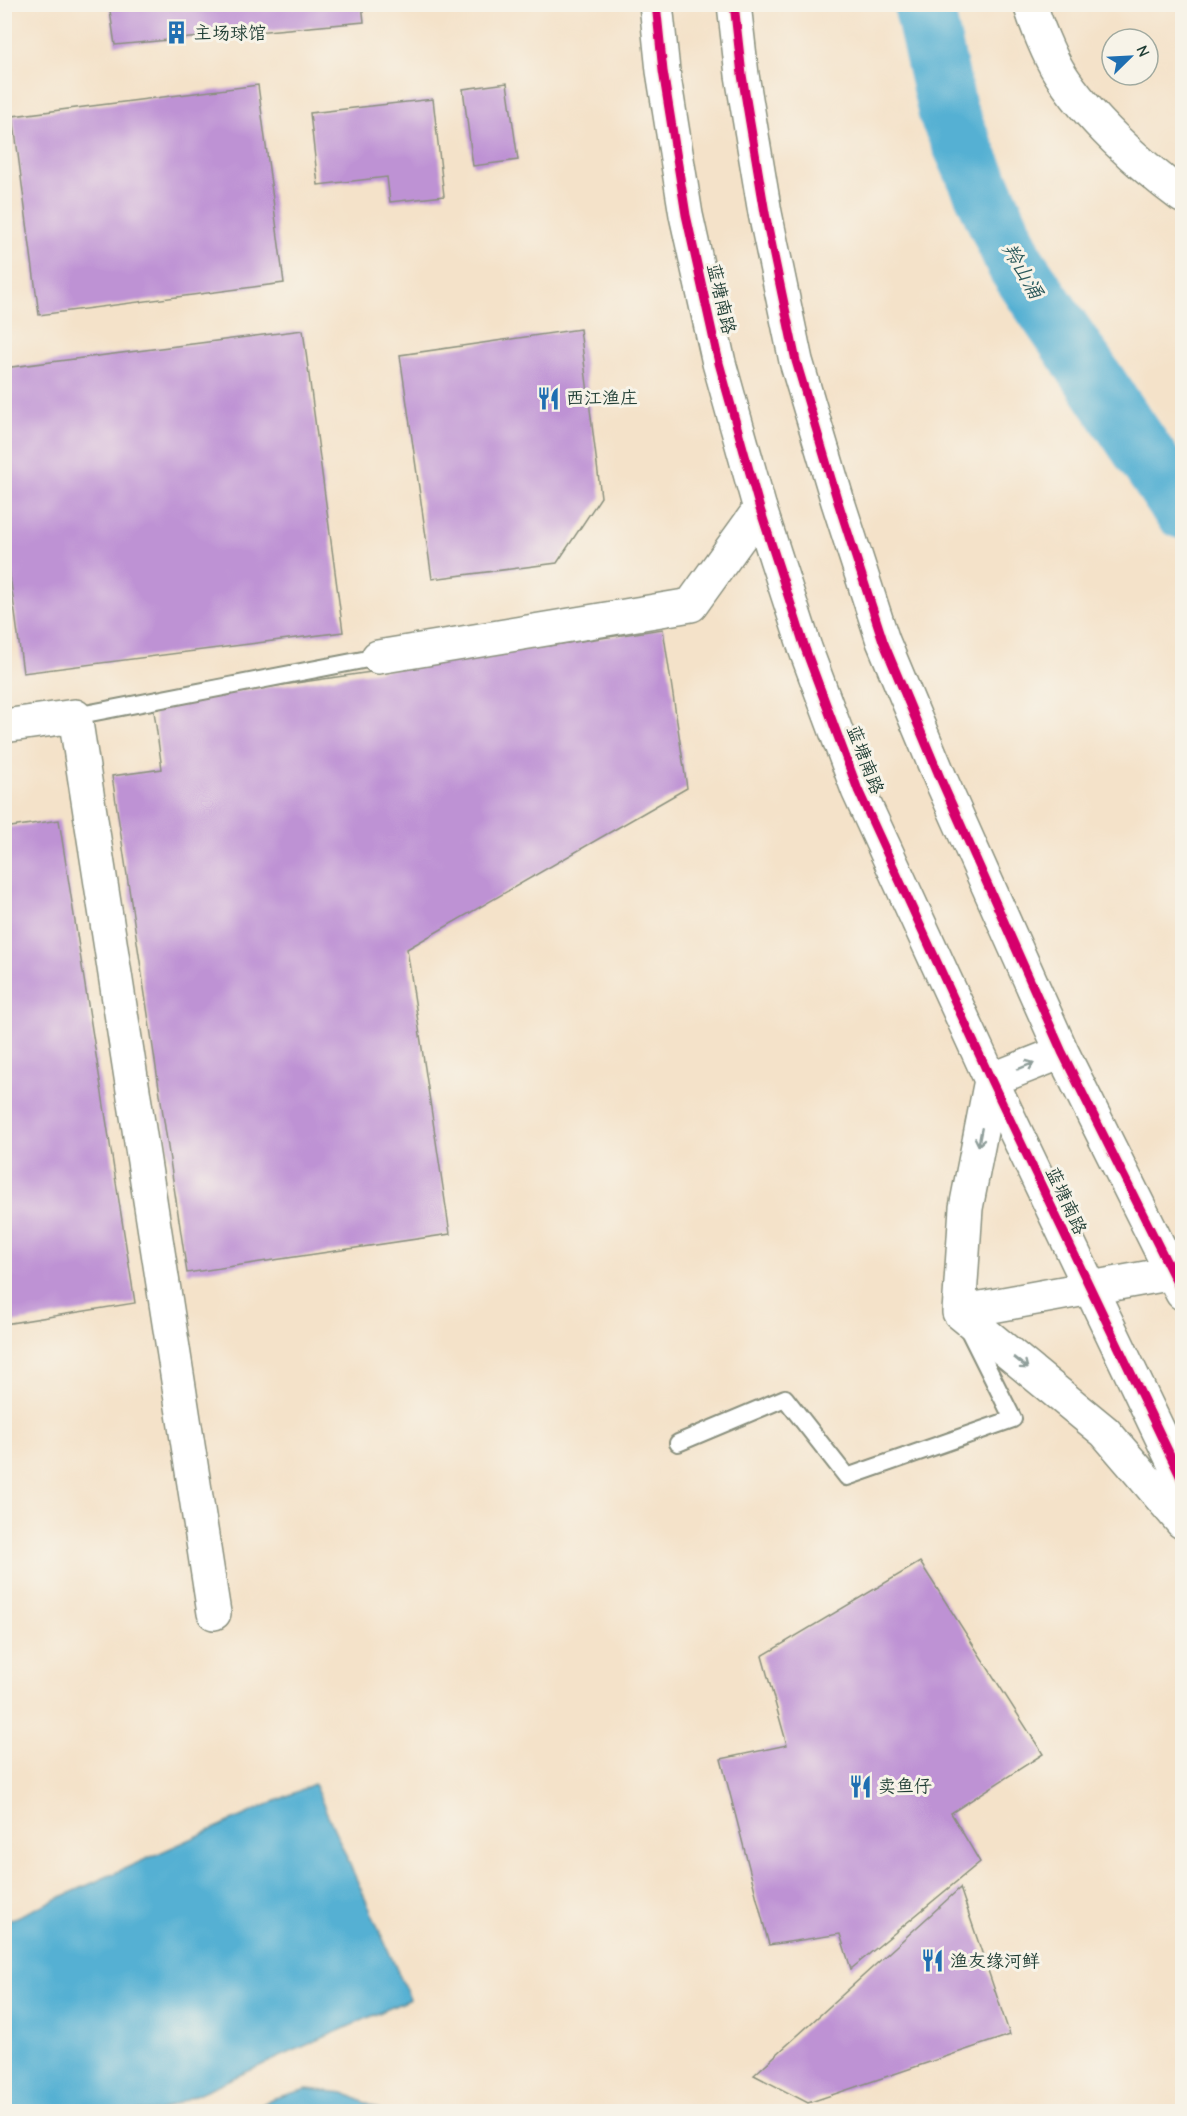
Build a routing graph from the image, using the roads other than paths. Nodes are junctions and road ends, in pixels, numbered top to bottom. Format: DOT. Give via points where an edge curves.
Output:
graph roads {
  1 [pos="656,4"];
  2 [pos="734,4"];
  3 [pos="1030,4"];
  4 [pos="1182,196"];
  5 [pos="760,509"];
  6 [pos="378,657"];
  7 [pos="75,716"];
  8 [pos="4,726"];
  9 [pos="1062,1052"];
  10 [pos="991,1080"];
  11 [pos="1178,1283"];
  12 [pos="1089,1288"];
  13 [pos="959,1312"];
  14 [pos="678,1443"];
  15 [pos="1182,1480"];
  16 [pos="1182,1522"];
  17 [pos="214,1613"];
  1 -- 5 [label="main road, 蓝塘南路" via="686,215 719,363"];
  2 -- 9 [label="main road" via="765,213 796,361 838,502 883,640"];
  3 -- 4 [label="main road" via="1059,72 1092,115"];
  5 -- 6 [label="main road" via="691,605"];
  5 -- 10 [label="main road, 蓝塘南路" via="858,790"];
  6 -- 7 [label="lane"];
  7 -- 8 [label="main road"];
  7 -- 17 [label="main road"];
  10 -- 9 [label="main road, one-way"];
  9 -- 11 [label="main road"];
  10 -- 12 [label="main road, 蓝塘南路"];
  10 -- 13 [label="main road, one-way" via="966,1208"];
  11 -- 12 [label="main road"];
  12 -- 13 [label="main road"];
  12 -- 15 [label="main road, 蓝塘南路"];
  13 -- 14 [label="lane" via="1013,1419 846,1477 785,1398"];
  13 -- 16 [label="main road, one-way" via="1105,1432"];
}
